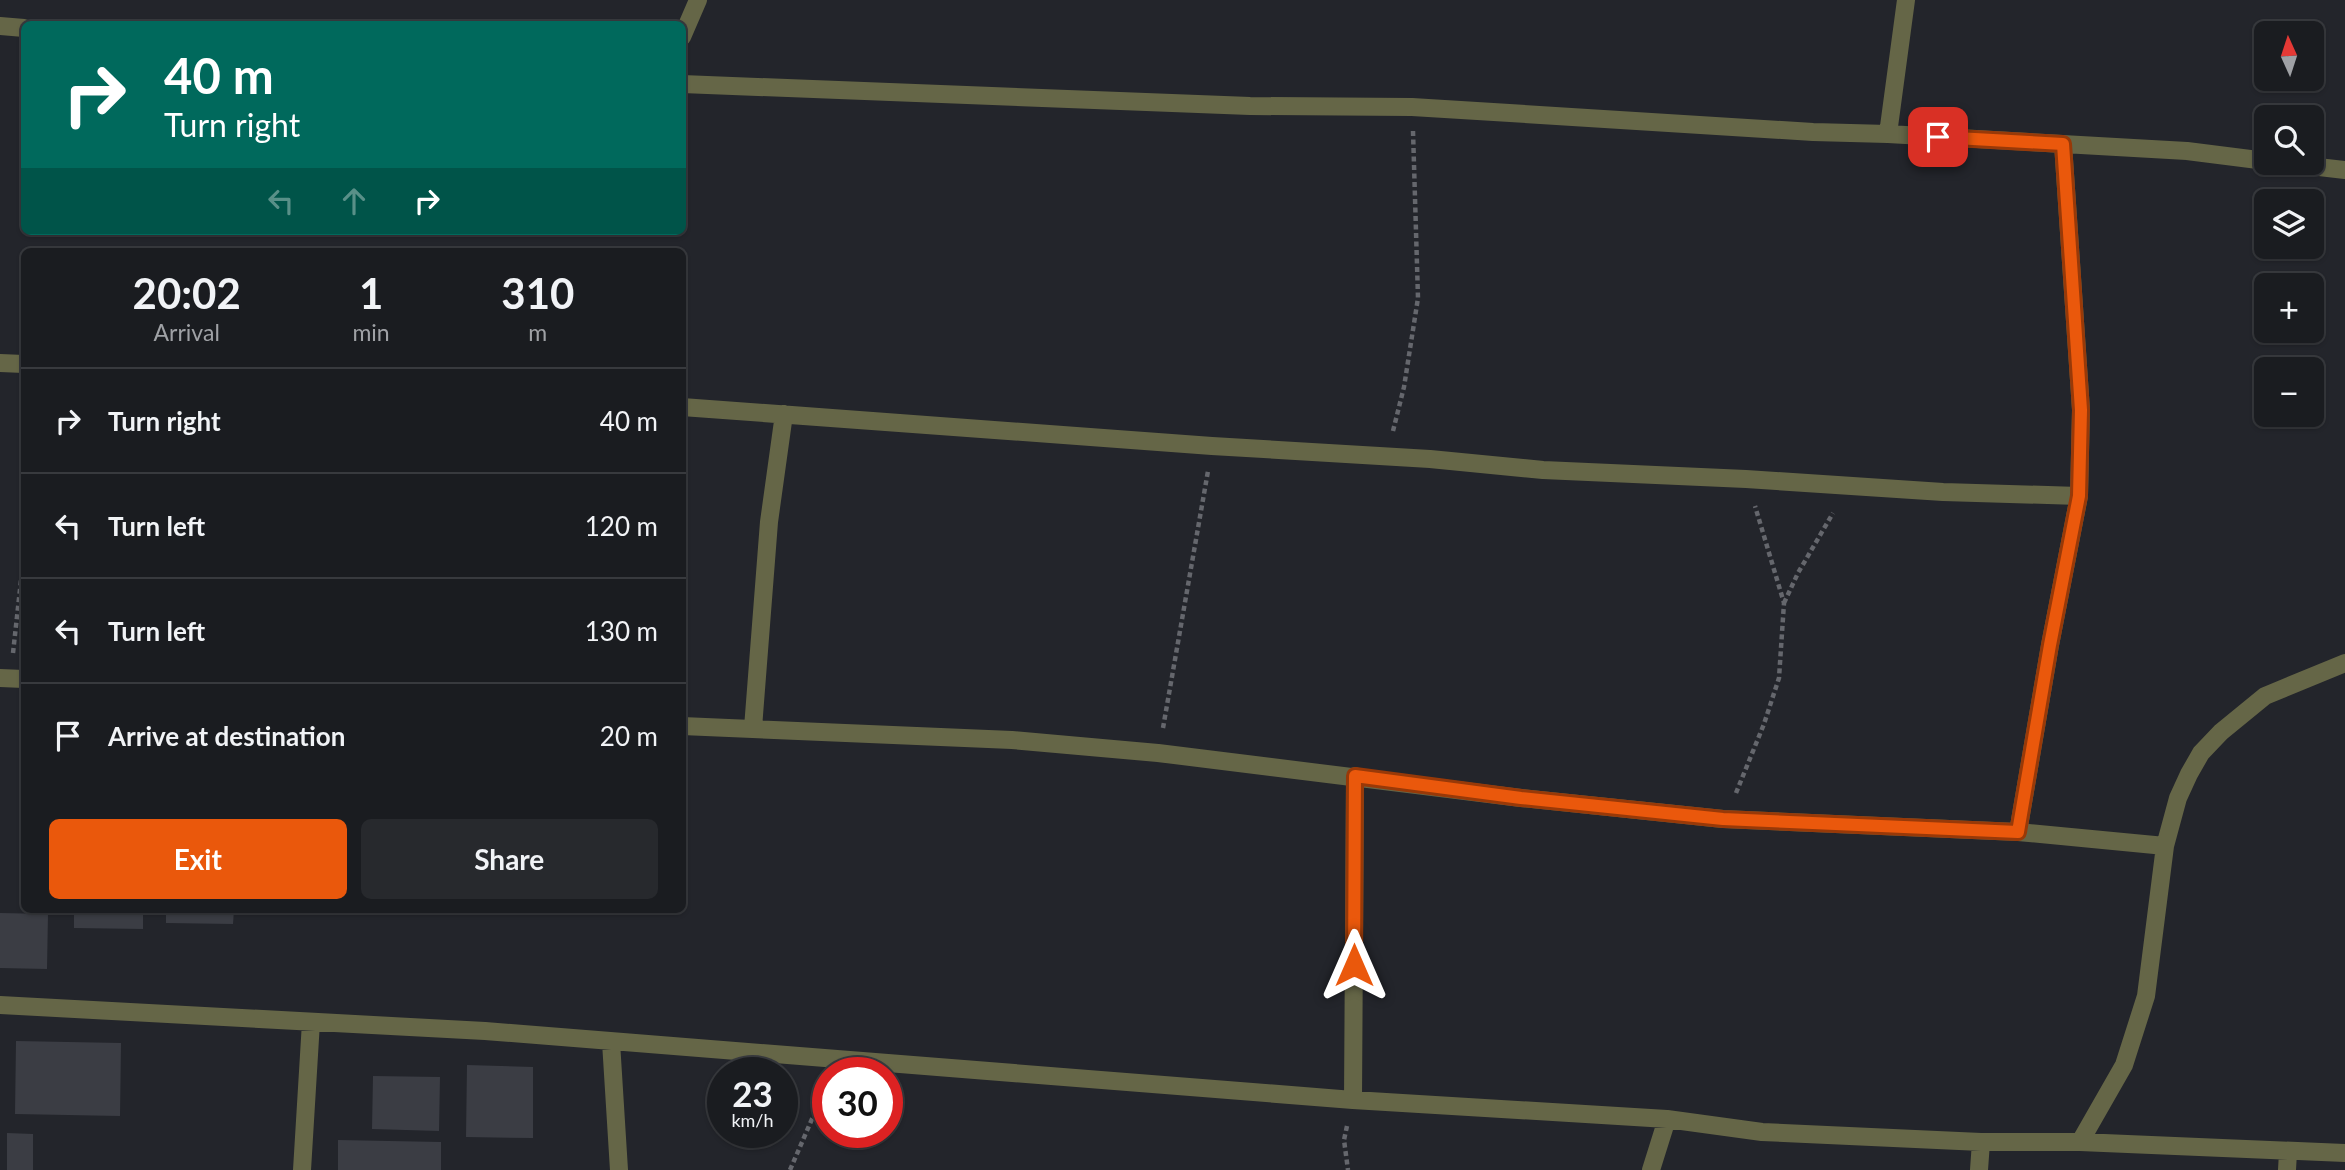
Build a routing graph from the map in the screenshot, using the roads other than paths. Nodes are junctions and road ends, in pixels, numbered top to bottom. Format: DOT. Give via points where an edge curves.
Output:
graph roads {
  1 [pos="698,0"];
  2 [pos="1906,0"];
  3 [pos="0,26"];
  4 [pos="21,28"];
  5 [pos="686,28"];
  6 [pos="686,83"];
  7 [pos="1888,134"];
  8 [pos="2063,144"];
  9 [pos="2254,159"];
  10 [pos="2324,168"];
  11 [pos="2345,170"];
  12 [pos="0,363"];
  13 [pos="21,364"];
  14 [pos="686,407"];
  15 [pos="784,414"];
  16 [pos="2079,496"];
  17 [pos="2345,663"];
  18 [pos="686,726"];
  19 [pos="753,728"];
  20 [pos="1355,776"];
  21 [pos="2018,832"];
  22 [pos="2165,846"];
  23 [pos="0,1005"];
  24 [pos="311,1022"];
  25 [pos="611,1042"];
  26 [pos="1353,1100"];
  27 [pos="1667,1119"];
  28 [pos="1981,1142"];
  29 [pos="2081,1142"];
  30 [pos="2288,1152"];
  31 [pos="2345,1153"];
  32 [pos="302,1170"];
  33 [pos="619,1170"];
  34 [pos="1651,1170"];
  35 [pos="1979,1170"];
  36 [pos="2287,1170"];
  1 -- 5 [label="street"];
  2 -- 7 [label="street"];
  3 -- 4 [label="street"];
  6 -- 7 [label="street" via="1250,106 1412,107"];
  7 -- 8 [label="street"];
  8 -- 9 [label="street"];
  8 -- 16 [label="street" via="2081,410"];
  10 -- 11 [label="street"];
  12 -- 13 [label="street"];
  14 -- 15 [label="street"];
  15 -- 16 [label="street" via="1543,470"];
  15 -- 19 [label="street" via="769,522"];
  16 -- 21 [label="street"];
  17 -- 22 [label="street" via="2264,696 2221,732 2189,774"];
  18 -- 19 [label="street"];
  19 -- 20 [label="street" via="1012,740"];
  20 -- 21 [label="street" via="1723,819"];
  20 -- 26 [label="street"];
  21 -- 22 [label="street"];
  22 -- 29 [label="street" via="2146,996 2124,1065"];
  23 -- 24 [label="street"];
  24 -- 25 [label="street"];
  24 -- 32 [label="street"];
  25 -- 26 [label="street"];
  25 -- 33 [label="street"];
  26 -- 27 [label="street"];
  27 -- 28 [label="street" via="1762,1132"];
  27 -- 34 [label="street"];
  28 -- 29 [label="street"];
  28 -- 35 [label="street"];
  29 -- 30 [label="street"];
  30 -- 31 [label="street"];
  30 -- 36 [label="street"];
}
